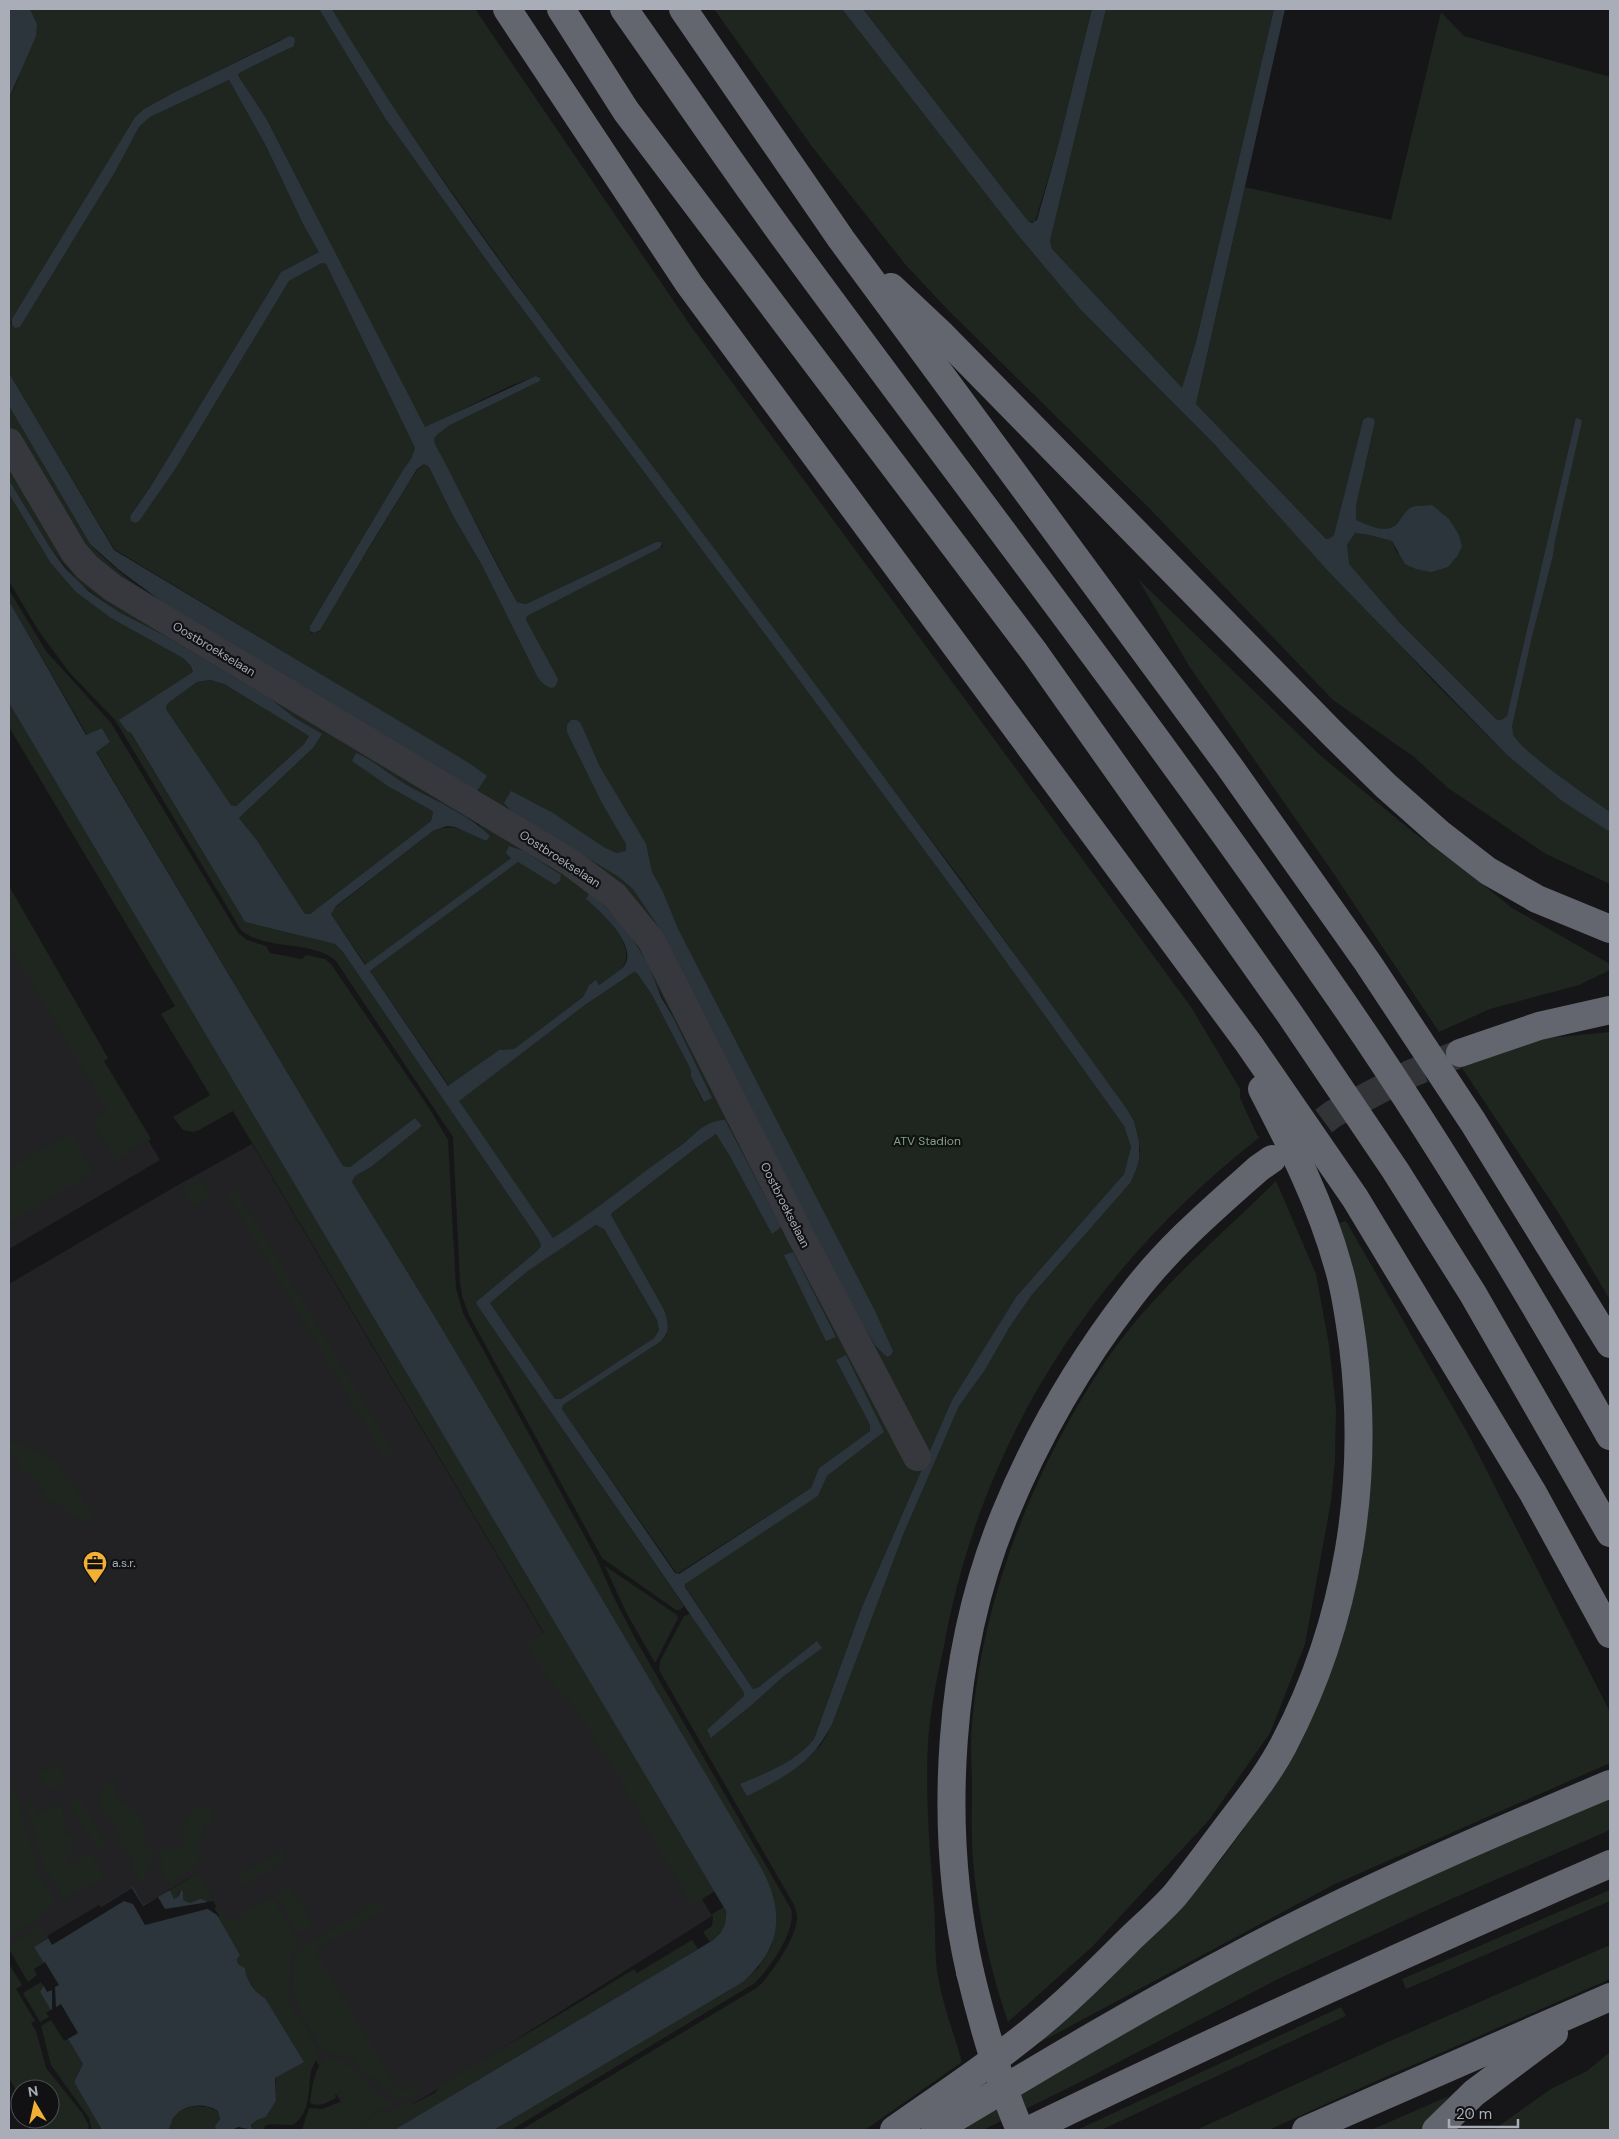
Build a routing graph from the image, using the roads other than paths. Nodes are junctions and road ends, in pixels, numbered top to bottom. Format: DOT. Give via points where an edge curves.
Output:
graph roads {
  1 [pos="507,9"];
  2 [pos="561,9"];
  3 [pos="624,9"];
  4 [pos="683,9"];
  5 [pos="841,239"];
  6 [pos="9,442"];
  7 [pos="1610,929"];
  8 [pos="1222,1010"];
  9 [pos="1610,1010"];
  10 [pos="1460,1053"];
  11 [pos="1272,1159"];
  12 [pos="1610,1344"];
  13 [pos="1610,1436"];
  14 [pos="917,1457"];
  15 [pos="1610,1533"];
  16 [pos="1610,1634"];
  17 [pos="1610,1784"];
  18 [pos="1610,1864"];
  19 [pos="1600,2001"];
  20 [pos="894,2130"];
  21 [pos="935,2130"];
  22 [pos="1020,2130"];
  23 [pos="1029,2130"];
  24 [pos="1306,2130"];
  25 [pos="1436,2130"];
  1 -- 8 [label="highway" via="689,284"];
  2 -- 15 [label="highway" via="626,111 1035,653 1290,1013 1468,1286"];
  3 -- 13 [label="highway" via="786,240 1184,777 1332,986 1440,1151"];
  4 -- 5 [label="highway"];
  5 -- 7 [label="highway" via="942,335 1386,786 1488,871 1537,899"];
  5 -- 12 [label="highway" via="1229,766 1368,963 1473,1122"];
  6 -- 14 [label="street, Oostbroekselaan" via="74,552 113,588 482,809 571,864 615,896 651,940"];
  8 -- 16 [label="highway" via="1355,1198 1533,1493"];
  8 -- 20 [label="highway" via="1304,1170 1339,1268 1358,1386 1359,1466 1354,1524 1340,1598 1307,1696 1283,1746 1251,1796 1174,1896 1082,1988 1029,2033"];
  9 -- 10 [label="highway" via="1539,1026"];
  11 -- 22 [label="highway, bridge" via="1182,1238 1132,1295 1066,1390 1004,1515 971,1624 958,1700 952,1780 955,1888 962,1939 986,2035"];
  17 -- 21 [label="highway" via="1374,1887 1229,1959 1062,2053"];
  18 -- 23 [label="highway" via="1413,1950"];
  19 -- 24 [label="highway"];
  19 -- 25 [label="highway" via="1474,2093"];
}
